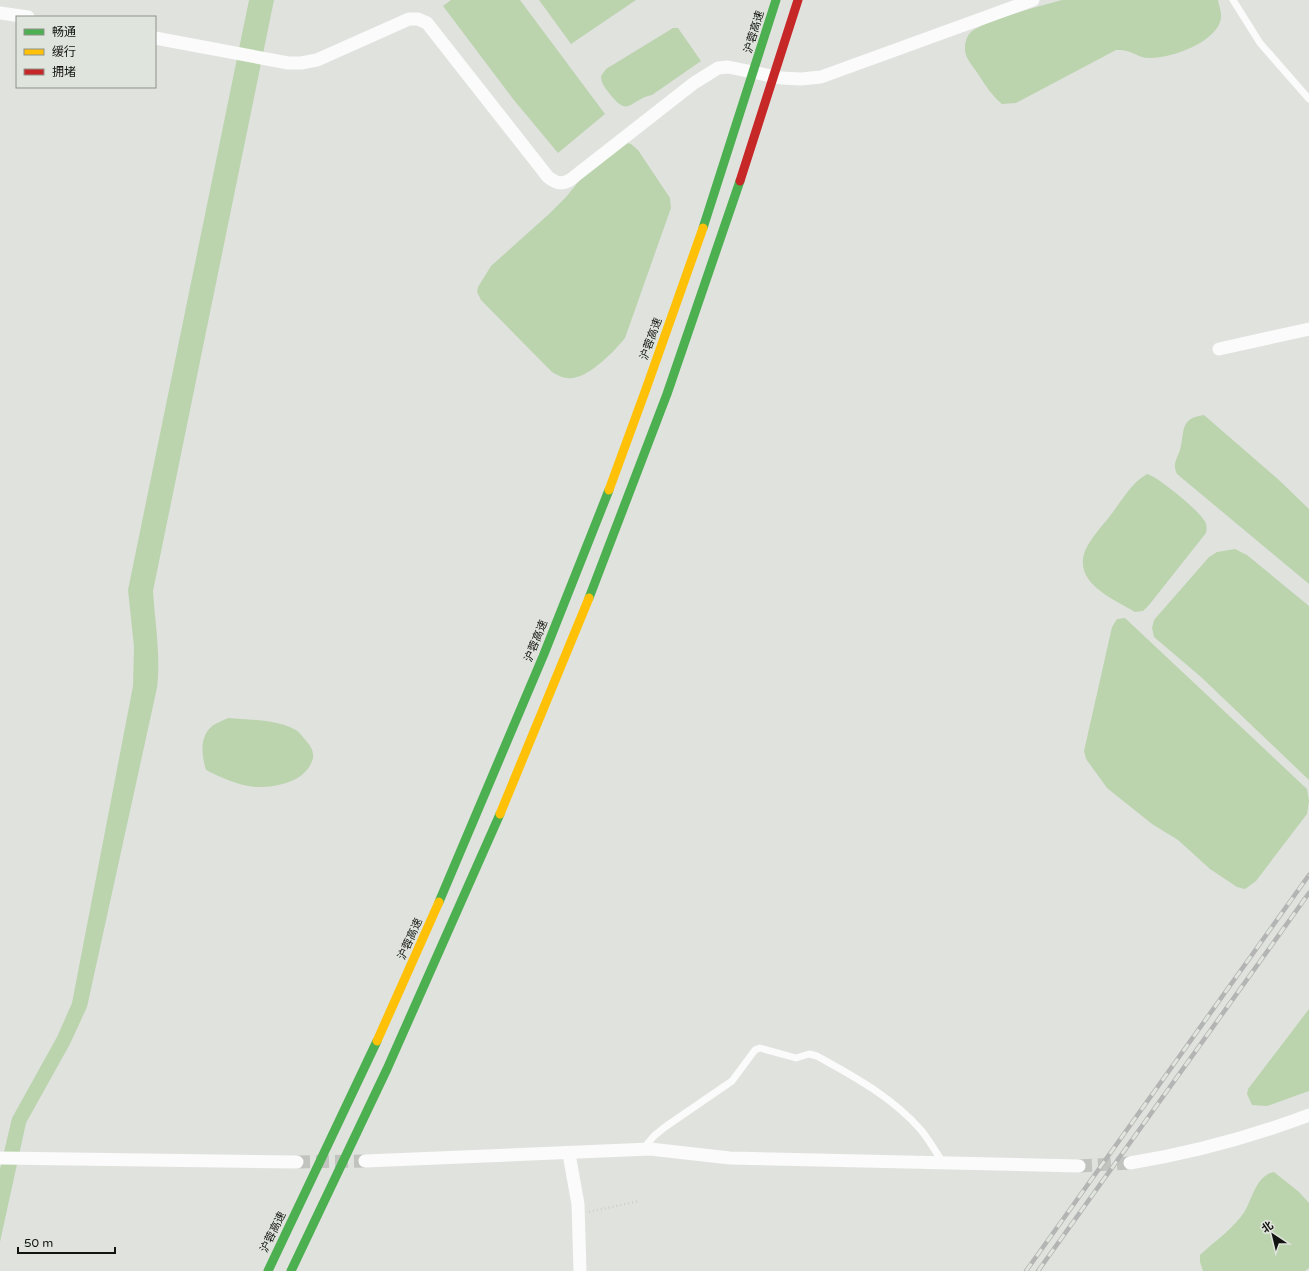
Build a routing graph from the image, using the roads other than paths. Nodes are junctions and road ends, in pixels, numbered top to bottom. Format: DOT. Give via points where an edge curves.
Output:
graph roads {
  1 [pos="776,0"];
  2 [pos="798,0"];
  3 [pos="1033,0"];
  4 [pos="1233,0"];
  5 [pos="0,13"];
  6 [pos="21,16"];
  7 [pos="156,38"];
  8 [pos="1309,99"];
  9 [pos="1309,329"];
  10 [pos="1219,349"];
  11 [pos="1309,1115"];
  12 [pos="642,1150"];
  13 [pos="569,1154"];
  14 [pos="0,1158"];
  15 [pos="365,1161"];
  16 [pos="297,1162"];
  17 [pos="943,1163"];
  18 [pos="1130,1163"];
  19 [pos="1079,1166"];
  20 [pos="268,1271"];
  21 [pos="291,1271"];
  22 [pos="580,1271"];
  1 -- 20 [label="highway, 沪蓉高速" via="726,158 627,442 530,689 395,1002"];
  2 -- 21 [label="highway" via="747,164 647,449 550,697 418,1003"];
  3 -- 7 [label="street" via="821,77 781,78 728,67 718,68 694,83 570,180 561,184 548,177 427,23 418,19 409,19 317,60 301,63 288,63"];
  4 -- 8 [label="lane" via="1260,43"];
  5 -- 6 [label="street"];
  9 -- 10 [label="street"];
  11 -- 18 [label="street" via="1267,1131 1174,1156"];
  12 -- 13 [label="street"];
  12 -- 17 [label="street" via="730,1158"];
  12 -- 17 [label="lane" via="665,1127 732,1081 755,1050 760,1048 796,1058 809,1054 817,1056 870,1085 913,1122"];
  13 -- 15 [label="street"];
  13 -- 22 [label="street" via="579,1214"];
  14 -- 16 [label="street"];
  17 -- 19 [label="street"];
}
